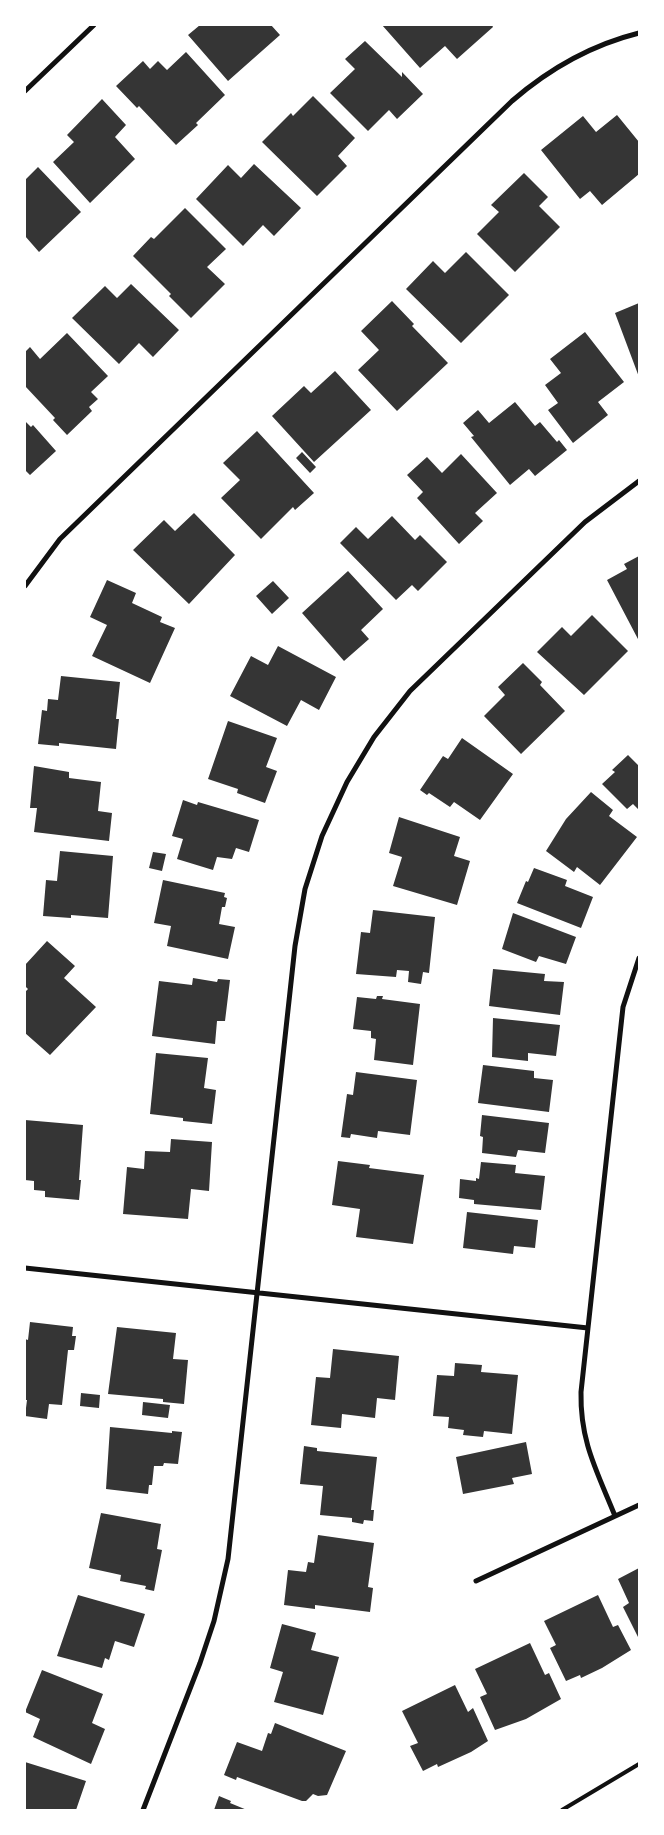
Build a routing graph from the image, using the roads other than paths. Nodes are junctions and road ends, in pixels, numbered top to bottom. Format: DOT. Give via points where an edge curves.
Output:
graph roads {
  1 [pos="94,25"];
  2 [pos="639,33"];
  3 [pos="25,91"];
  4 [pos="639,481"];
  5 [pos="25,586"];
  6 [pos="639,958"];
  7 [pos="25,1268"];
  8 [pos="258,1293"];
  9 [pos="588,1328"];
  10 [pos="639,1505"];
  11 [pos="615,1516"];
  12 [pos="476,1581"];
  13 [pos="639,1764"];
  14 [pos="143,1810"];
  15 [pos="562,1810"];
  1 -- 3 [label="street"];
  2 -- 5 [label="street" via="615,39 572,58 512,101 60,539"];
  4 -- 8 [label="street" via="585,522 410,691 374,737 343,791 322,836 305,889 295,946"];
  6 -- 9 [label="street" via="622,1007"];
  7 -- 8 [label="street"];
  8 -- 9 [label="street"];
  8 -- 14 [label="street" via="228,1559 214,1621"];
  9 -- 11 [label="street" via="581,1414 586,1444"];
  10 -- 11 [label="street"];
  11 -- 12 [label="street"];
  13 -- 15 [label="lane"];
}
